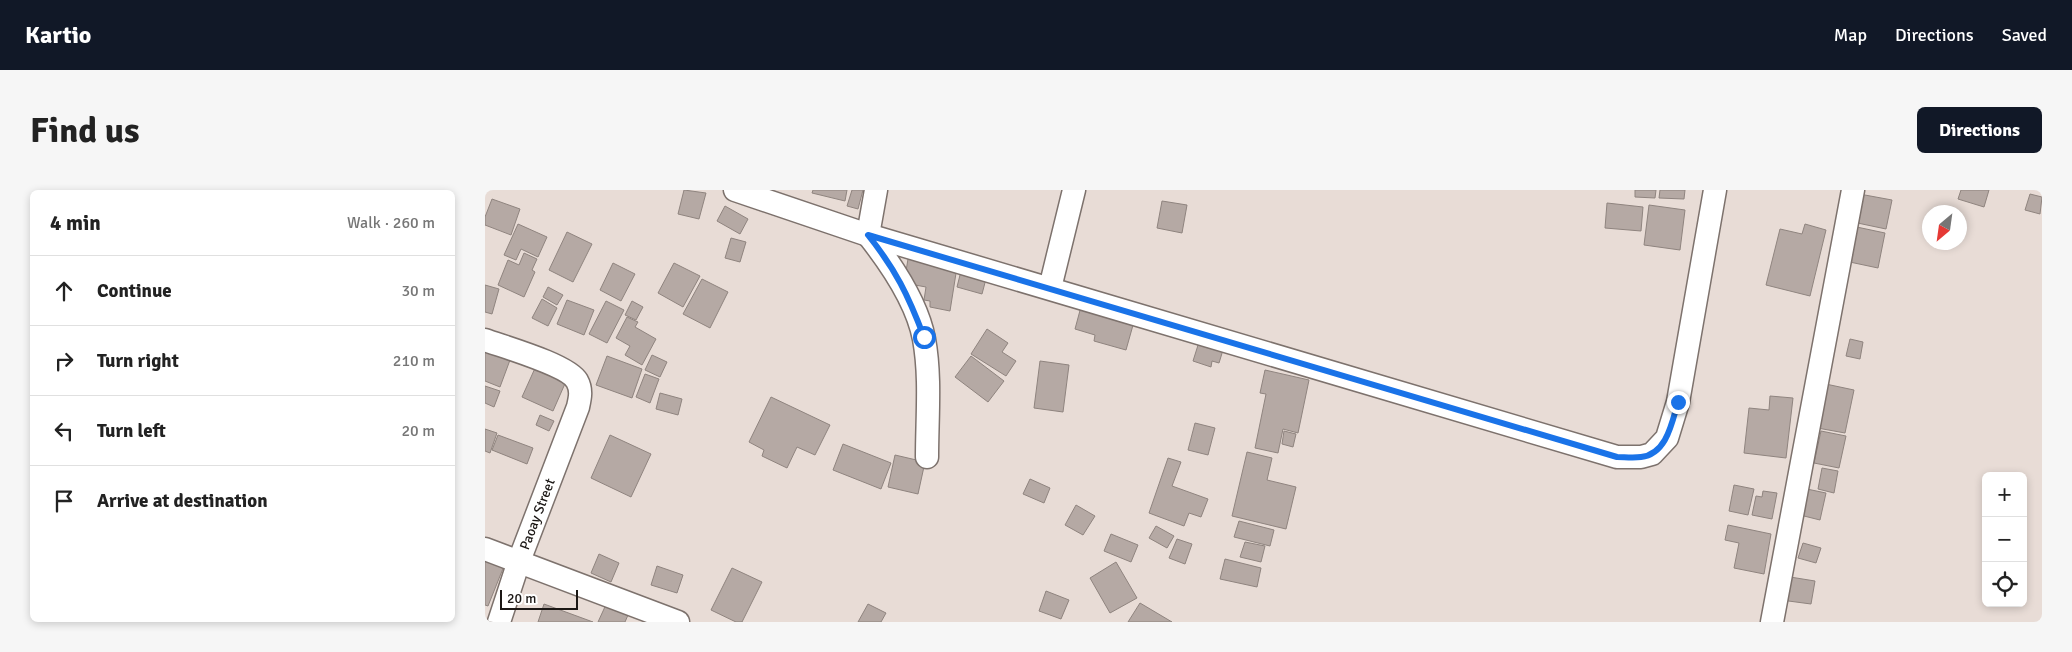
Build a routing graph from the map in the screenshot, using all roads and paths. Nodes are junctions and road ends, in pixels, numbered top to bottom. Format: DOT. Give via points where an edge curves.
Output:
graph roads {
  1 [pos="735,190"];
  2 [pos="876,190"];
  3 [pos="1074,190"];
  4 [pos="1715,190"];
  5 [pos="1853,190"];
  6 [pos="868,235"];
  7 [pos="1050,288"];
  8 [pos="485,340"];
  9 [pos="927,457"];
  10 [pos="485,549"];
  11 [pos="519,561"];
  12 [pos="499,622"];
  13 [pos="678,622"];
  14 [pos="1772,622"];
  1 -- 6 [label="street"];
  2 -- 6 [label="street"];
  3 -- 7 [label="street"];
  4 -- 7 [label="street" via="1678,402 1667,438 1652,454 1641,457 1617,457"];
  5 -- 14 [label="street"];
  6 -- 7 [label="street"];
  6 -- 9 [label="street" via="887,258 907,293 924,337 928,384"];
  8 -- 11 [label="street, Paoay Street" via="566,370 576,380 581,392"];
  10 -- 11 [label="street"];
  11 -- 12 [label="street, Paoay Street"];
  11 -- 13 [label="street"];
}
